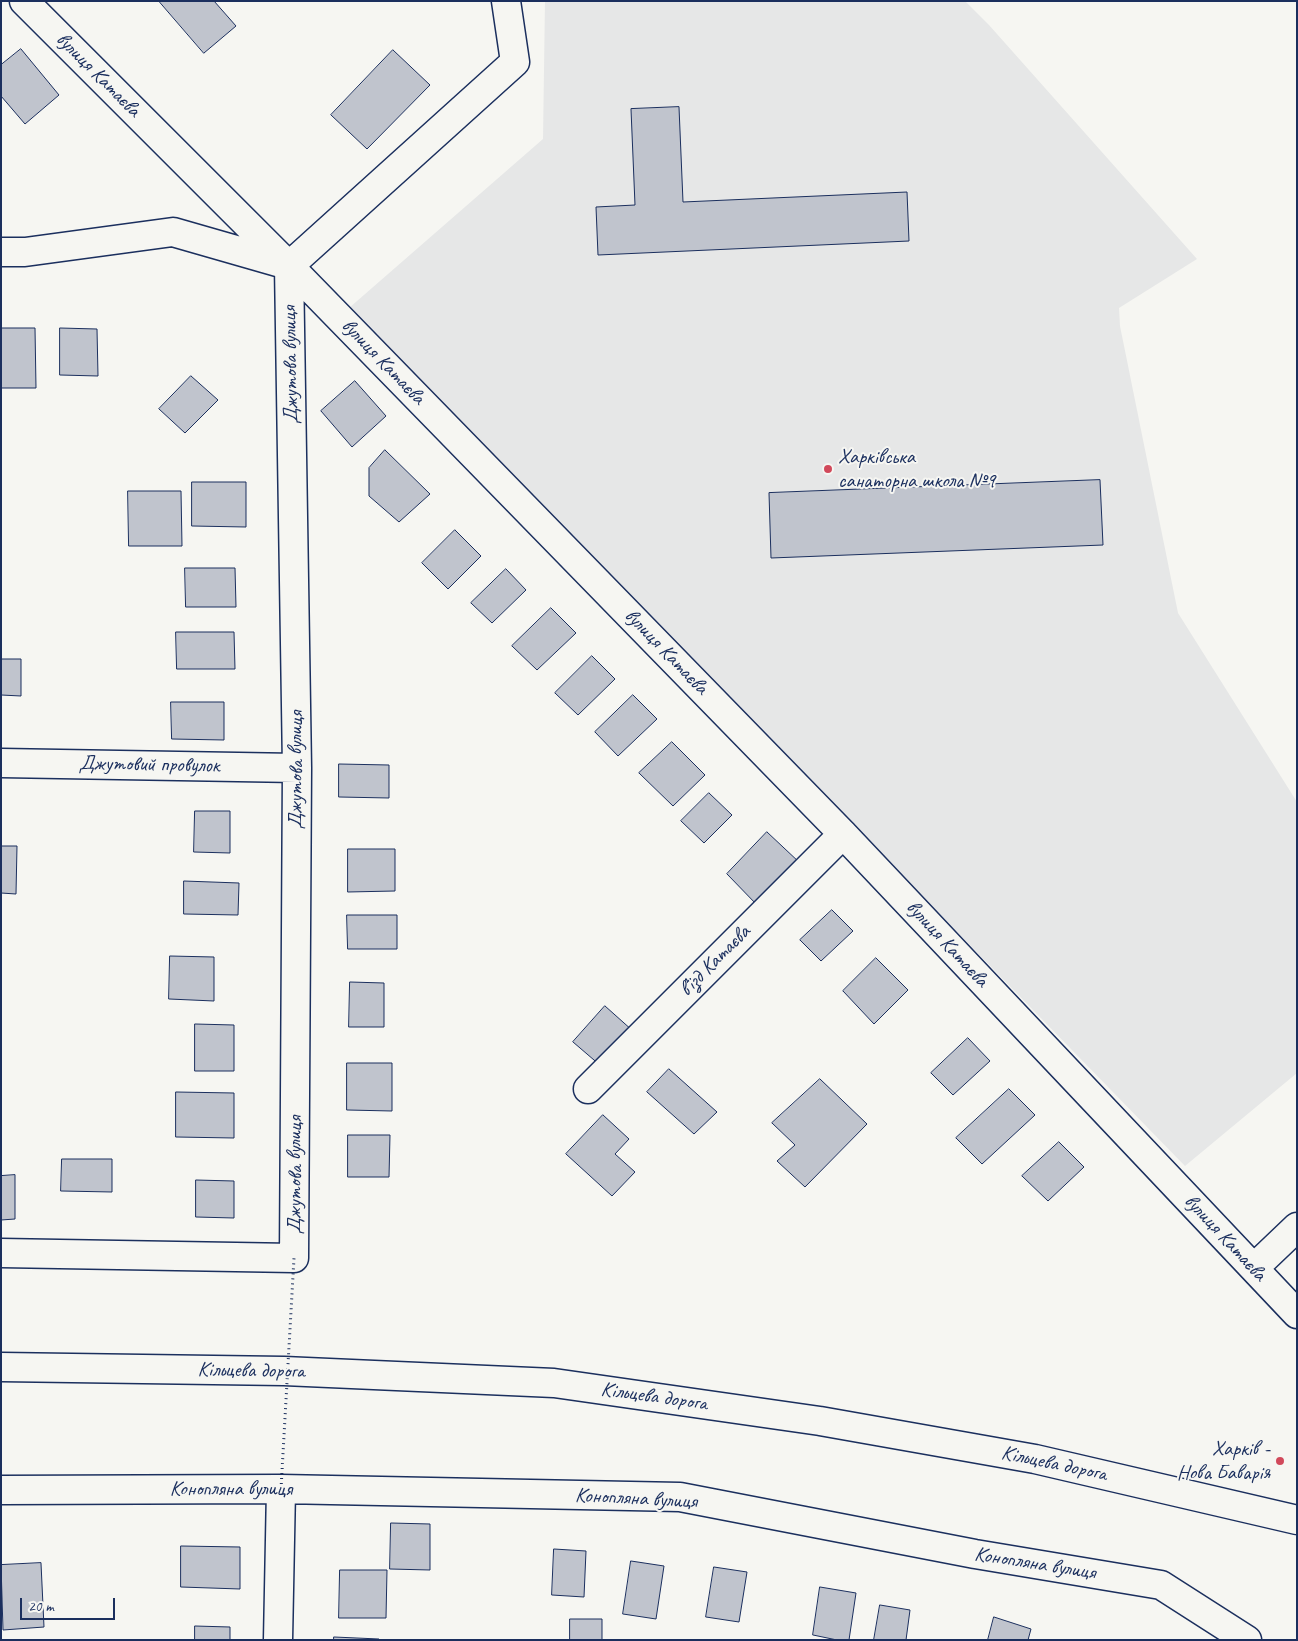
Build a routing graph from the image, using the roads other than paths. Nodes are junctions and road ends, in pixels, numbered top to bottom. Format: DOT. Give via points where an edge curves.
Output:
graph roads {
  1 [pos="24,1"];
  2 [pos="506,1"];
  3 [pos="1,252"];
  4 [pos="289,266"];
  5 [pos="1,763"];
  6 [pos="297,768"];
  7 [pos="843,834"];
  8 [pos="588,1089"];
  9 [pos="1297,1228"];
  10 [pos="1,1253"];
  11 [pos="1254,1268"];
  12 [pos="1297,1314"];
  13 [pos="1,1367"];
  14 [pos="281,1488"];
  15 [pos="1,1490"];
  16 [pos="1297,1520"];
  17 [pos="278,1640"];
  18 [pos="1246,1640"];
  1 -- 4 [label="main road, вулиця Катаєва"];
  2 -- 4 [label="main road" via="515,62"];
  3 -- 4 [label="main road" via="25,252 172,232"];
  4 -- 6 [label="main road, Джутова вулиця"];
  4 -- 7 [label="main road, вулиця Катаєва"];
  5 -- 6 [label="main road, Джутовий провулок"];
  6 -- 10 [label="main road, Джутова вулиця" via="294,1258"];
  7 -- 8 [label="main road, в’їзд Катаєва"];
  7 -- 11 [label="main road, вулиця Катаєва"];
  9 -- 11 [label="main road"];
  11 -- 12 [label="main road, вулиця Катаєва"];
  13 -- 16 [label="main road, Кільцева дорога" via="284,1371 554,1383 820,1420 1035,1459"];
  14 -- 15 [label="main road, Конопляна вулиця"];
  14 -- 17 [label="main road"];
  14 -- 18 [label="main road, Конопляна вулиця" via="680,1497 975,1554 1161,1585"];
}
